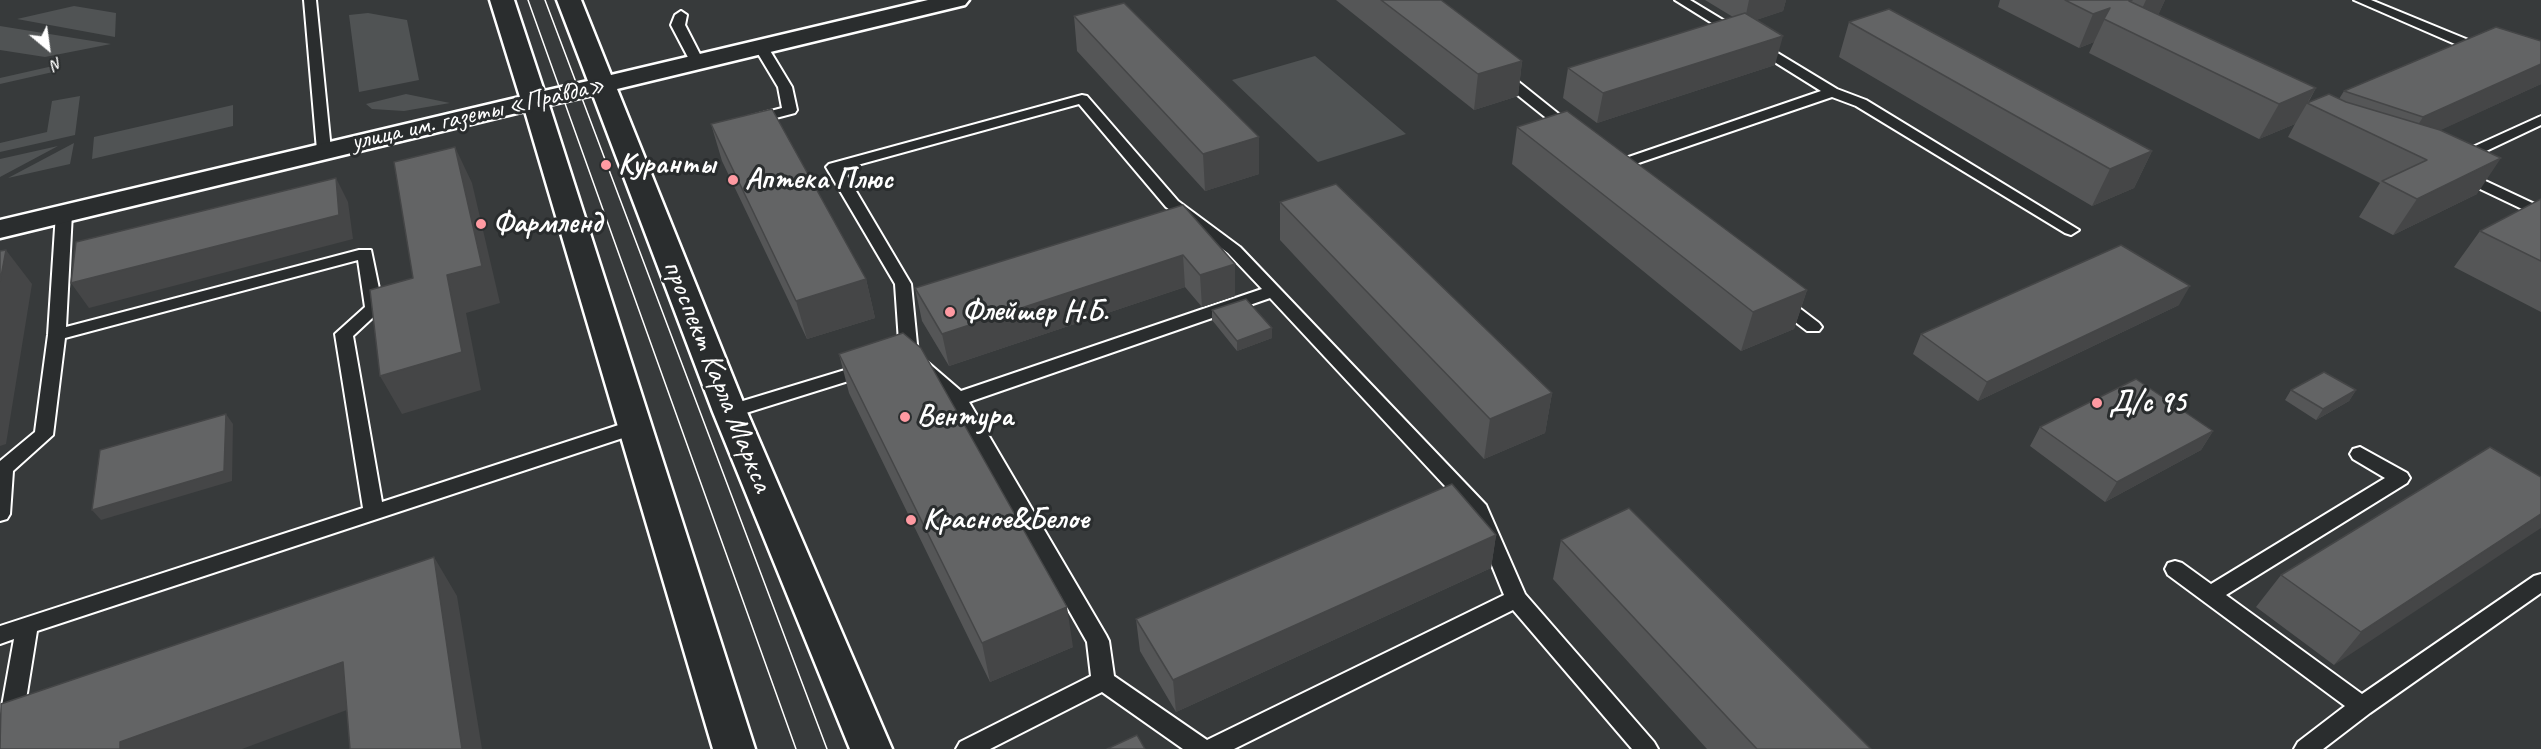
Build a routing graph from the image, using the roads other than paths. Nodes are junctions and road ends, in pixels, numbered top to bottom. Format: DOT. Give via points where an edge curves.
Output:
graph roads {
  1 [pos="310,0"];
  2 [pos="502,0"];
  3 [pos="569,0"];
  4 [pos="957,0"];
  5 [pos="1681,0"];
  6 [pos="2360,0"];
  7 [pos="681,15"];
  8 [pos="760,47"];
  9 [pos="2499,56"];
  10 [pos="697,62"];
  11 [pos="1489,65"];
  12 [pos="603,85"];
  13 [pos="1832,92"];
  14 [pos="535,101"];
  15 [pos="2541,120"];
  16 [pos="734,125"];
  17 [pos="1580,138"];
  18 [pos="324,150"];
  19 [pos="1598,152"];
  20 [pos="1616,166"];
  21 [pos="1629,183"];
  22 [pos="64,213"];
  23 [pos="2541,213"];
  24 [pos="0,229"];
  25 [pos="2071,230"];
  26 [pos="1766,291"];
  27 [pos="1271,292"];
  28 [pos="1813,327"];
  29 [pos="57,335"];
  30 [pos="909,356"];
  31 [pos="958,399"];
  32 [pos="730,412"];
  33 [pos="634,427"];
  34 [pos="2360,454"];
  35 [pos="374,513"];
  36 [pos="0,514"];
  37 [pos="2175,569"];
  38 [pos="2541,582"];
  39 [pos="2211,594"];
  40 [pos="1516,598"];
  41 [pos="27,627"];
  42 [pos="0,635"];
  43 [pos="1103,681"];
  44 [pos="2362,706"];
  45 [pos="6,749"];
  46 [pos="734,749"];
  47 [pos="872,749"];
  48 [pos="968,749"];
  49 [pos="1202,749"];
  50 [pos="1211,749"];
  51 [pos="1646,749"];
  52 [pos="2306,749"];
  1 -- 18 [label="lane"];
  2 -- 14 [label="main road"];
  3 -- 12 [label="main road, проспект Карла Маркса"];
  4 -- 8 [label="main road, улица им. газеты «Правда»"];
  5 -- 13 [label="lane"];
  6 -- 9 [label="lane"];
  7 -- 10 [label="lane" via="678,25"];
  8 -- 10 [label="main road, улица им. газеты «Правда»"];
  8 -- 16 [label="lane" via="785,87 790,110"];
  10 -- 12 [label="main road, улица им. газеты «Правда»"];
  11 -- 17 [label="lane"];
  12 -- 14 [label="main road, улица им. газеты «Правда»"];
  12 -- 32 [label="main road, проспект Карла Маркса"];
  13 -- 20 [label="lane"];
  13 -- 25 [label="lane" via="1861,103"];
  14 -- 18 [label="main road, улица им. газеты «Правда»"];
  14 -- 33 [label="main road"];
  15 -- 23 [label="lane" via="2442,166"];
  18 -- 22 [label="main road, улица им. газеты «Правда»"];
  19 -- 20 [label="lane"];
  20 -- 21 [label="lane"];
  22 -- 24 [label="main road, улица им. газеты «Правда»"];
  22 -- 29 [label="lane"];
  26 -- 28 [label="lane"];
  27 -- 30 [label="lane" via="1234,250 1172,204 1082,99 834,167 903,285"];
  27 -- 31 [label="lane"];
  27 -- 40 [label="lane" via="1479,510"];
  29 -- 35 [label="lane" via="365,253 374,308 344,334"];
  29 -- 36 [label="lane" via="44,435 4,468"];
  30 -- 31 [label="lane"];
  30 -- 32 [label="lane"];
  31 -- 43 [label="lane" via="1098,641"];
  32 -- 47 [label="main road, проспект Карла Маркса"];
  33 -- 35 [label="lane"];
  33 -- 46 [label="main road"];
  34 -- 39 [label="lane" via="2400,478"];
  35 -- 41 [label="lane"];
  37 -- 39 [label="lane"];
  38 -- 44 [label="lane"];
  39 -- 44 [label="lane"];
  40 -- 50 [label="lane"];
  40 -- 51 [label="lane"];
  41 -- 42 [label="lane"];
  41 -- 45 [label="lane"];
  43 -- 48 [label="lane"];
  43 -- 49 [label="lane"];
  44 -- 52 [label="lane"];
}
